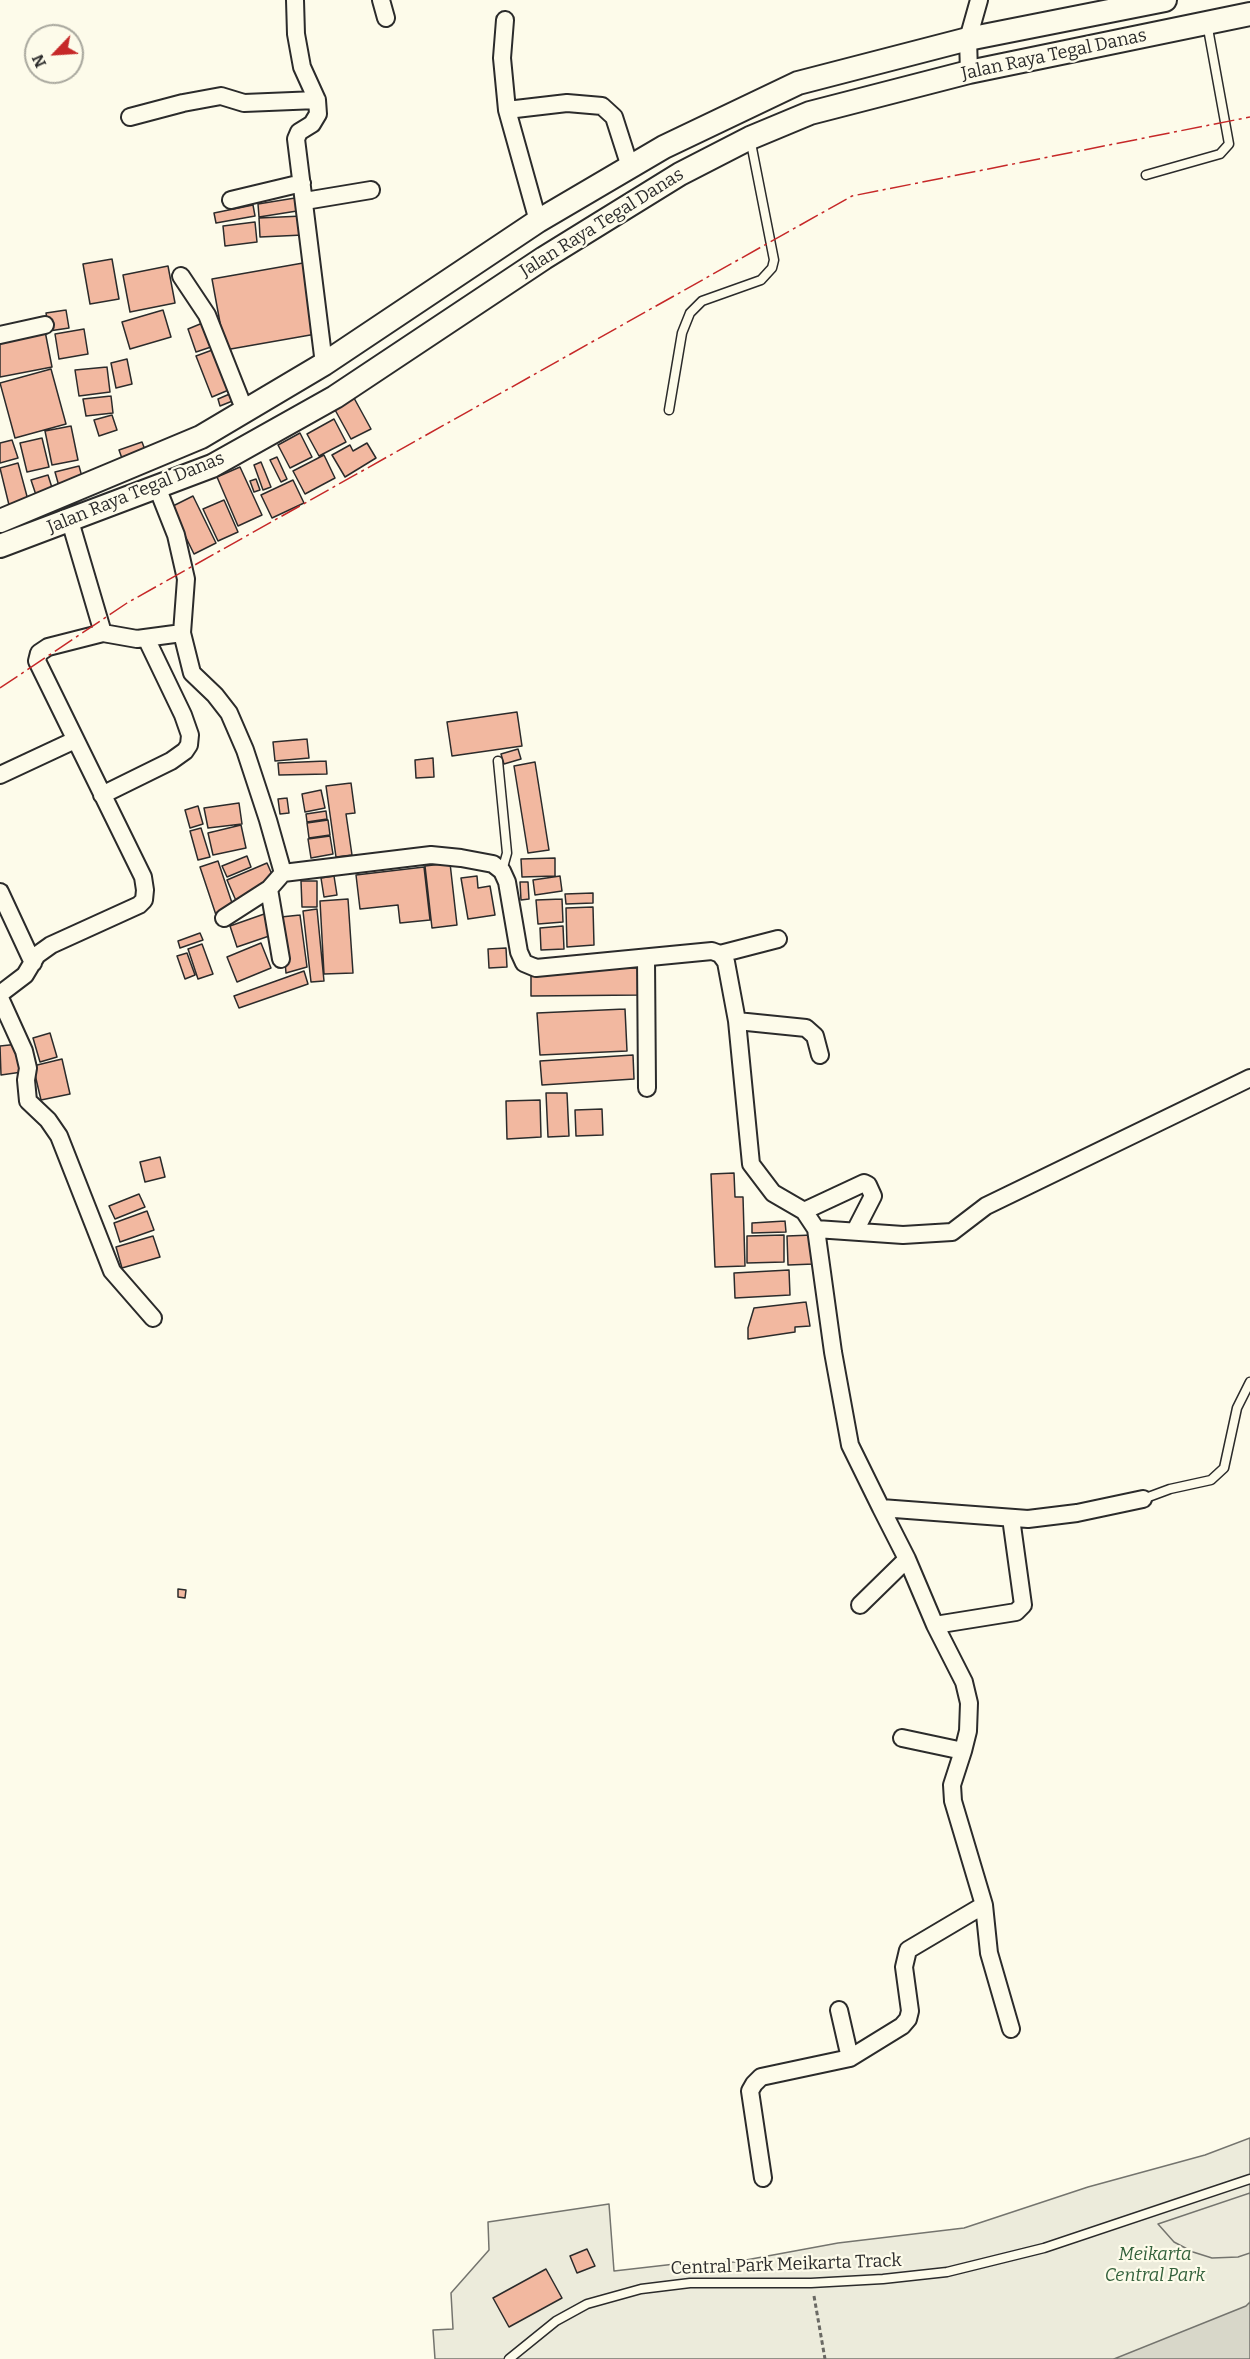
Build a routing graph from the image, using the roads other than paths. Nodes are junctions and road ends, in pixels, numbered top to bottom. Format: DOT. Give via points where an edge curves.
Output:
graph roads {
  1 [pos="295,0"];
  2 [pos="381,0"];
  3 [pos="979,0"];
  4 [pos="1165,0"];
  5 [pos="1250,14"];
  6 [pos="386,18"];
  7 [pos="505,20"];
  8 [pos="1207,23"];
  9 [pos="968,39"];
  10 [pos="969,72"];
  11 [pos="317,100"];
  12 [pos="507,110"];
  13 [pos="129,117"];
  14 [pos="750,138"];
  15 [pos="630,167"];
  16 [pos="1146,175"];
  17 [pos="302,183"];
  18 [pos="371,190"];
  19 [pos="231,200"];
  20 [pos="305,201"];
  21 [pos="538,221"];
  22 [pos="181,276"];
  23 [pos="45,325"];
  24 [pos="0,335"];
  25 [pos="324,364"];
  26 [pos="669,410"];
  27 [pos="245,411"];
  28 [pos="157,487"];
  29 [pos="70,520"];
  30 [pos="0,521"];
  31 [pos="0,546"];
  32 [pos="103,633"];
  33 [pos="182,633"];
  34 [pos="146,638"];
  35 [pos="75,740"];
  36 [pos="498,761"];
  37 [pos="0,775"];
  38 [pos="102,795"];
  39 [pos="502,871"];
  40 [pos="283,873"];
  41 [pos="269,889"];
  42 [pos="0,892"];
  43 [pos="224,918"];
  44 [pos="778,939"];
  45 [pos="720,954"];
  46 [pos="281,959"];
  47 [pos="646,959"];
  48 [pos="33,963"];
  49 [pos="0,996"];
  50 [pos="737,1021"];
  51 [pos="820,1054"];
  52 [pos="1250,1078"];
  53 [pos="647,1088"];
  54 [pos="804,1211"];
  55 [pos="816,1229"];
  56 [pos="855,1231"];
  57 [pos="153,1318"];
  58 [pos="1250,1382"];
  59 [pos="1143,1499"];
  60 [pos="881,1508"];
  61 [pos="1011,1518"];
  62 [pos="907,1559"];
  63 [pos="860,1605"];
  64 [pos="934,1625"];
  65 [pos="902,1738"];
  66 [pos="963,1751"];
  67 [pos="984,1905"];
  68 [pos="839,2010"];
  69 [pos="1011,2029"];
  70 [pos="850,2058"];
  71 [pos="763,2178"];
  72 [pos="1250,2180"];
  73 [pos="509,2359"];
  1 -- 11 [label="street" via="302,67"];
  2 -- 6 [label="street"];
  3 -- 9 [label="street"];
  4 -- 9 [label="street, Jalan Raya Tegal Danas"];
  5 -- 8 [label="street, Jalan Raya Tegal Danas"];
  7 -- 12 [label="street" via="502,70"];
  8 -- 10 [label="street, Jalan Raya Tegal Danas"];
  8 -- 16 [label="lane" via="1230,144 1220,154"];
  9 -- 10 [label="street"];
  9 -- 15 [label="street, Jalan Raya Tegal Danas" via="798,83"];
  10 -- 14 [label="street, Jalan Raya Tegal Danas" via="810,113"];
  11 -- 13 [label="street" via="244,103 221,96"];
  11 -- 17 [label="street" via="318,114 296,139"];
  12 -- 15 [label="street" via="567,103 606,108 614,117"];
  12 -- 21 [label="street"];
  14 -- 26 [label="lane" via="774,260 772,268 761,280 702,302 690,313 682,333"];
  14 -- 28 [label="street, Jalan Raya Tegal Danas" via="680,174 544,258 335,397 212,466"];
  15 -- 21 [label="street, Jalan Raya Tegal Danas"];
  17 -- 19 [label="street"];
  17 -- 20 [label="street"];
  18 -- 20 [label="street"];
  20 -- 25 [label="street"];
  21 -- 25 [label="street, Jalan Raya Tegal Danas"];
  22 -- 27 [label="street" via="207,315"];
  23 -- 24 [label="street"];
  25 -- 27 [label="street, Jalan Raya Tegal Danas"];
  27 -- 30 [label="street, Jalan Raya Tegal Danas" via="201,437"];
  28 -- 29 [label="street, Jalan Raya Tegal Danas"];
  28 -- 33 [label="street" via="176,535 186,579"];
  29 -- 31 [label="street, Jalan Raya Tegal Danas"];
  29 -- 32 [label="street"];
  32 -- 34 [label="street"];
  32 -- 35 [label="street" via="48,646 39,653 37,661"];
  33 -- 34 [label="street"];
  33 -- 40 [label="street" via="192,673 229,713 262,800"];
  34 -- 38 [label="street" via="183,715 189,745 171,761"];
  35 -- 37 [label="street"];
  35 -- 38 [label="street"];
  36 -- 39 [label="lane" via="507,854"];
  38 -- 48 [label="street" via="143,877 144,900 51,945"];
  39 -- 40 [label="street" via="493,864 431,855"];
  39 -- 47 [label="street" via="524,963 536,968"];
  40 -- 41 [label="street"];
  41 -- 43 [label="street"];
  41 -- 46 [label="street"];
  42 -- 48 [label="street"];
  44 -- 45 [label="street"];
  45 -- 47 [label="street" via="712,951"];
  45 -- 50 [label="street" via="726,962"];
  47 -- 53 [label="street"];
  48 -- 49 [label="street"];
  49 -- 57 [label="street" via="24,1051 28,1101 59,1136 112,1271"];
  50 -- 51 [label="street" via="806,1028 815,1036"];
  50 -- 54 [label="street" via="751,1164 774,1193"];
  52 -- 56 [label="street" via="986,1206 952,1232 903,1235"];
  54 -- 55 [label="street"];
  54 -- 56 [label="street" via="864,1183 873,1196"];
  55 -- 56 [label="street"];
  55 -- 60 [label="street" via="850,1445"];
  58 -- 59 [label="lane" via="1237,1408 1224,1468 1211,1480"];
  59 -- 61 [label="street" via="1077,1513"];
  60 -- 61 [label="street"];
  60 -- 62 [label="street"];
  61 -- 64 [label="street" via="1023,1605 1016,1612"];
  62 -- 63 [label="street"];
  62 -- 64 [label="street"];
  64 -- 66 [label="street" via="964,1682 969,1703"];
  65 -- 66 [label="street"];
  66 -- 67 [label="street" via="952,1785 953,1801"];
  67 -- 69 [label="street" via="989,1953"];
  67 -- 70 [label="street" via="908,1950 904,1967 908,2019"];
  68 -- 70 [label="street"];
  70 -- 71 [label="street" via="761,2078 754,2084 750,2091"];
  72 -- 73 [label="lane, Central Park Meikarta Track" via="1044,2248 947,2272 883,2279 690,2283 641,2289 587,2304 566,2315"];
}
